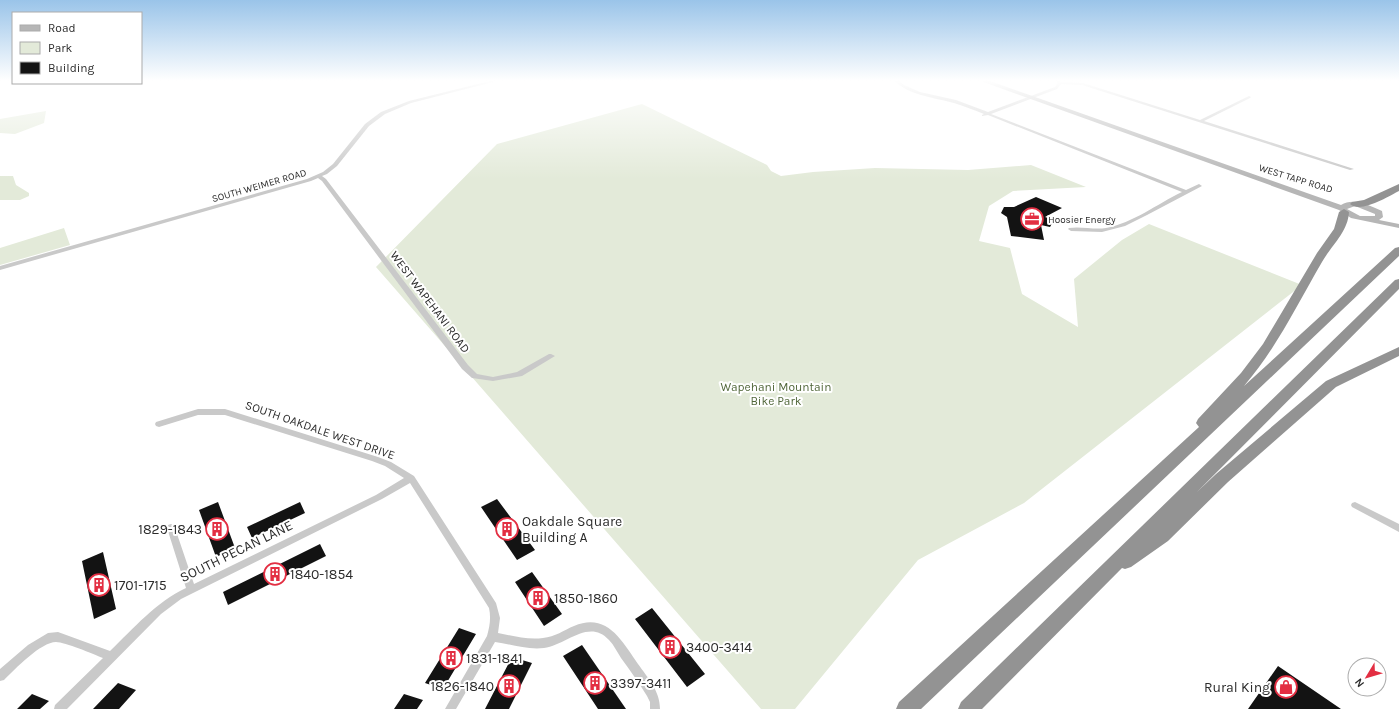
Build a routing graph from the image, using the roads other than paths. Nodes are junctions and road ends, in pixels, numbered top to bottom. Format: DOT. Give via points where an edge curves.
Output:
graph roads {
  1 [pos="383,113"];
  2 [pos="980,113"];
  3 [pos="990,113"];
  4 [pos="1075,113"];
  5 [pos="1176,113"];
  6 [pos="1217,113"];
  7 [pos="984,115"];
  8 [pos="1201,121"];
  9 [pos="1352,169"];
  10 [pos="1235,170"];
  11 [pos="319,176"];
  12 [pos="1199,186"];
  13 [pos="1399,187"];
  14 [pos="1184,191"];
  15 [pos="1347,209"];
  16 [pos="1379,214"];
  17 [pos="1368,219"];
  18 [pos="1399,226"];
  19 [pos="1071,229"];
  20 [pos="1399,250"];
  21 [pos="0,268"];
  22 [pos="1399,282"];
  23 [pos="1399,351"];
  24 [pos="551,356"];
  25 [pos="159,424"];
  26 [pos="1161,471"];
  27 [pos="411,478"];
  28 [pos="1355,505"];
  29 [pos="171,528"];
  30 [pos="1399,528"];
  31 [pos="1094,584"];
  32 [pos="191,588"];
  33 [pos="492,637"];
  34 [pos="111,656"];
  35 [pos="0,676"];
  36 [pos="59,709"];
  37 [pos="450,709"];
  38 [pos="655,709"];
  39 [pos="906,709"];
  40 [pos="968,709"];
  1 -- 11 [label="street, SOUTH WEIMER ROAD" via="367,125 335,165"];
  2 -- 7 [label="street"];
  3 -- 7 [label="street"];
  4 -- 10 [label="main road, WEST TAPP ROAD"];
  5 -- 8 [label="street"];
  6 -- 8 [label="street"];
  7 -- 14 [label="street"];
  8 -- 9 [label="street"];
  10 -- 15 [label="main road" via="1321,203"];
  10 -- 15 [label="main road, WEST TAPP ROAD" via="1326,198"];
  11 -- 21 [label="street, SOUTH WEIMER ROAD"];
  11 -- 24 [label="street, WEST WAPEHANI ROAD" via="465,367 476,376 493,379 519,374"];
  12 -- 14 [label="street"];
  13 -- 15 [label="highway"];
  14 -- 19 [label="street" via="1110,229"];
  15 -- 16 [label="main road" via="1366,207"];
  15 -- 17 [label="main road" via="1356,217"];
  15 -- 26 [label="highway" via="1342,226 1321,254 1264,352"];
  16 -- 17 [label="main road" via="1377,218"];
  16 -- 18 [label="main road"];
  17 -- 18 [label="main road"];
  20 -- 26 [label="highway"];
  22 -- 31 [label="highway"];
  23 -- 31 [label="highway" via="1331,384 1222,478 1162,536"];
  25 -- 27 [label="street, SOUTH OAKDALE WEST DRIVE" via="198,412 225,412 375,459"];
  26 -- 39 [label="highway"];
  27 -- 32 [label="street, SOUTH PECAN LANE" via="379,497"];
  27 -- 33 [label="street, SOUTH OAKDALE WEST DRIVE" via="496,613"];
  28 -- 30 [label="street"];
  29 -- 32 [label="street"];
  31 -- 40 [label="highway"];
  32 -- 34 [label="street, SOUTH PECAN LANE" via="158,611"];
  33 -- 37 [label="street, SOUTH OAKDALE WEST DRIVE"];
  33 -- 38 [label="street" via="545,643 584,626 595,626 612,636 652,693"];
  34 -- 35 [label="street" via="58,636 48,638 32,648"];
  34 -- 36 [label="street, SOUTH PECAN LANE"];
}
